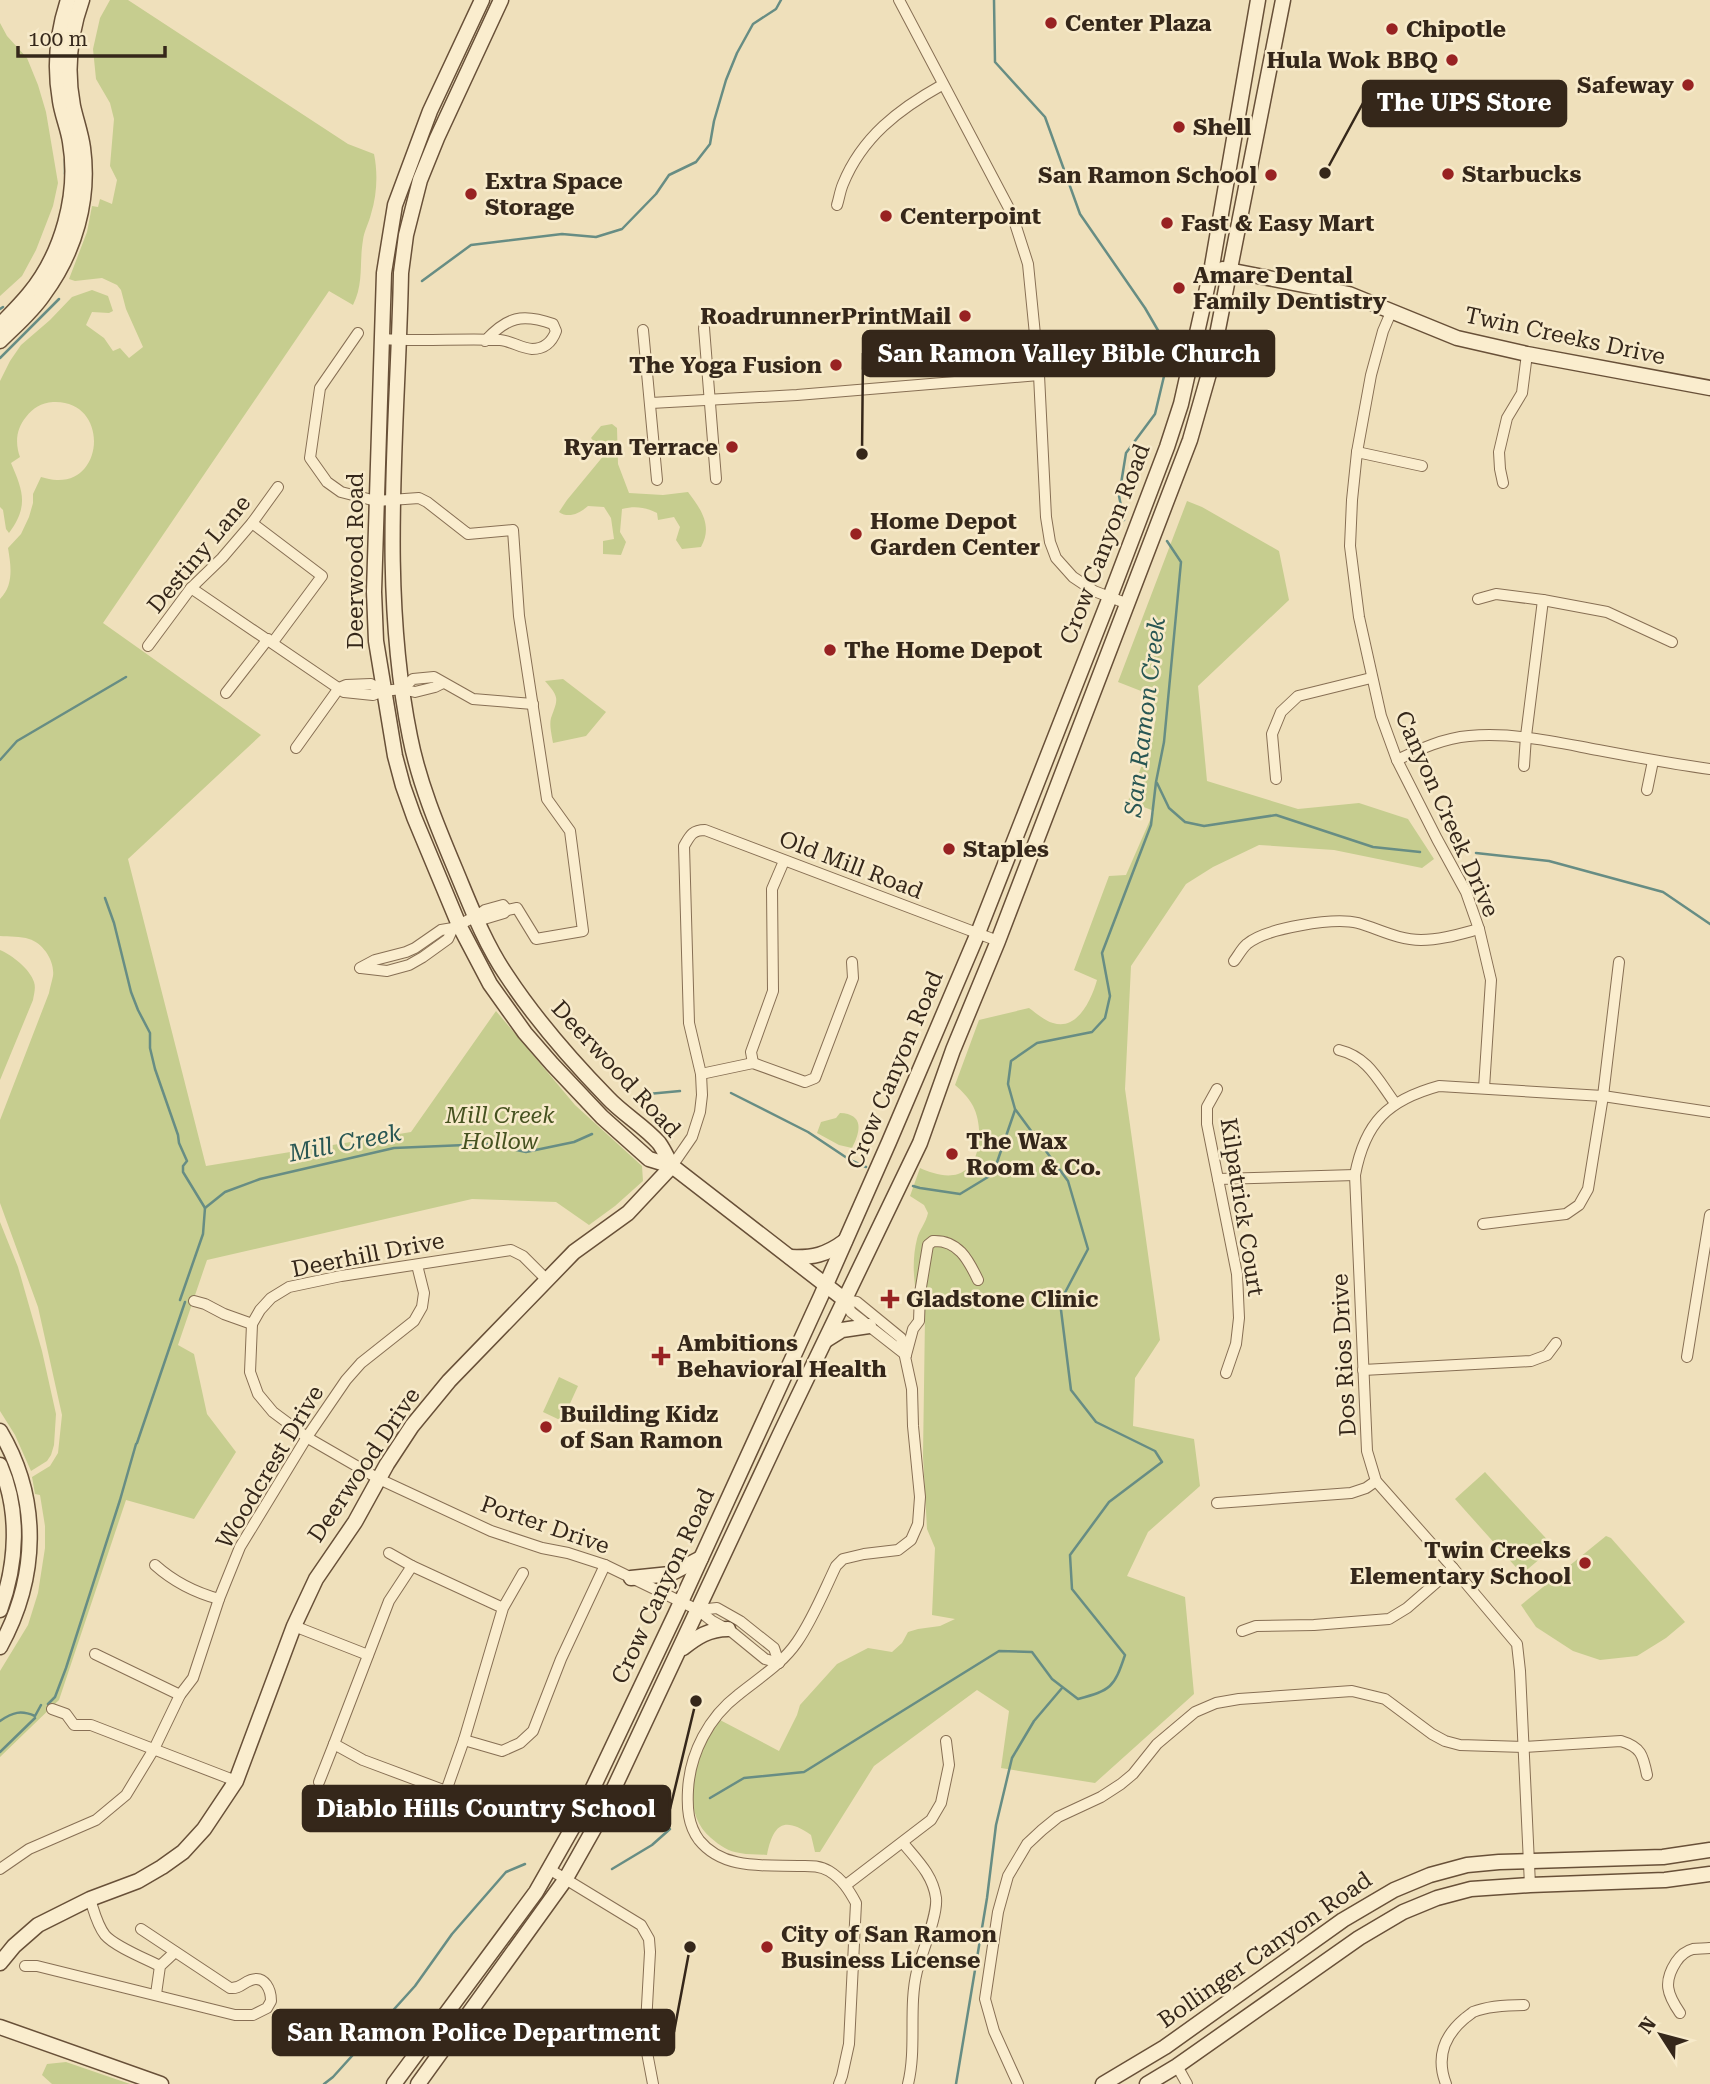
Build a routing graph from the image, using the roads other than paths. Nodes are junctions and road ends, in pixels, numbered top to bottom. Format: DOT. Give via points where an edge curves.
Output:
graph roads {
  1 [pos="68,0"];
  2 [pos="82,0"];
  3 [pos="482,0"];
  4 [pos="501,0"];
  5 [pos="899,0"];
  6 [pos="1258,0"];
  7 [pos="1283,0"];
  8 [pos="942,85"];
  9 [pos="837,205"];
  10 [pos="1212,266"];
  11 [pos="1230,270"];
  12 [pos="1392,310"];
  13 [pos="0,325"];
  14 [pos="704,328"];
  15 [pos="643,330"];
  16 [pos="358,333"];
  17 [pos="383,339"];
  18 [pos="400,340"];
  19 [pos="0,341"];
  20 [pos="485,341"];
  21 [pos="1527,354"];
  22 [pos="1039,375"];
  23 [pos="1710,388"];
  24 [pos="709,400"];
  25 [pos="651,403"];
  26 [pos="1357,452"];
  27 [pos="1422,466"];
  28 [pos="716,479"];
  29 [pos="657,480"];
  30 [pos="1503,483"];
  31 [pos="278,487"];
  32 [pos="376,501"];
  33 [pos="392,501"];
  34 [pos="252,523"];
  35 [pos="191,588"];
  36 [pos="1110,597"];
  37 [pos="1478,599"];
  38 [pos="1543,600"];
  39 [pos="1128,604"];
  40 [pos="271,641"];
  41 [pos="1672,642"];
  42 [pos="148,646"];
  43 [pos="1371,678"];
  44 [pos="339,688"];
  45 [pos="402,689"];
  46 [pos="383,691"];
  47 [pos="226,693"];
  48 [pos="533,705"];
  49 [pos="1526,736"];
  50 [pos="296,748"];
  51 [pos="1397,760"];
  52 [pos="1653,761"];
  53 [pos="1524,766"];
  54 [pos="1710,769"];
  55 [pos="1276,779"];
  56 [pos="1647,790"];
  57 [pos="690,834"];
  58 [pos="784,860"];
  59 [pos="477,916"];
  60 [pos="456,926"];
  61 [pos="1479,929"];
  62 [pos="978,933"];
  63 [pos="998,941"];
  64 [pos="1234,961"];
  65 [pos="852,962"];
  66 [pos="1619,962"];
  67 [pos="1339,1050"];
  68 [pos="752,1063"];
  69 [pos="701,1074"];
  70 [pos="1484,1088"];
  71 [pos="1217,1089"];
  72 [pos="1603,1096"];
  73 [pos="1395,1103"];
  74 [pos="1710,1112"];
  75 [pos="672,1166"];
  76 [pos="1355,1175"];
  77 [pos="1218,1179"];
  78 [pos="1710,1215"];
  79 [pos="1483,1224"];
  80 [pos="846,1240"];
  81 [pos="790,1257"];
  82 [pos="416,1265"];
  83 [pos="547,1279"];
  84 [pos="978,1280"];
  85 [pos="826,1285"];
  86 [pos="845,1300"];
  87 [pos="194,1301"];
  88 [pos="253,1324"];
  89 [pos="869,1326"];
  90 [pos="825,1341"];
  91 [pos="1556,1343"];
  92 [pos="906,1356"];
  93 [pos="1688,1357"];
  94 [pos="1363,1370"];
  95 [pos="1226,1373"];
  96 [pos="0,1431"];
  97 [pos="307,1437"];
  98 [pos="0,1465"];
  99 [pos="379,1479"];
  100 [pos="1376,1481"];
  101 [pos="1217,1503"];
  102 [pos="390,1553"];
  103 [pos="701,1558"];
  104 [pos="155,1564"];
  105 [pos="605,1565"];
  106 [pos="412,1566"];
  107 [pos="1453,1568"];
  108 [pos="523,1573"];
  109 [pos="631,1578"];
  110 [pos="219,1599"];
  111 [pos="681,1601"];
  112 [pos="503,1608"];
  113 [pos="0,1610"];
  114 [pos="698,1610"];
  115 [pos="294,1626"];
  116 [pos="727,1629"];
  117 [pos="1242,1631"];
  118 [pos="0,1647"];
  119 [pos="679,1651"];
  120 [pos="94,1654"];
  121 [pos="368,1655"];
  122 [pos="779,1663"];
  123 [pos="180,1695"];
  124 [pos="52,1709"];
  125 [pos="464,1740"];
  126 [pos="946,1741"];
  127 [pos="334,1744"];
  128 [pos="1524,1747"];
  129 [pos="154,1749"];
  130 [pos="1647,1775"];
  131 [pos="236,1781"];
  132 [pos="319,1782"];
  133 [pos="903,1843"];
  134 [pos="1710,1850"];
  135 [pos="1529,1860"];
  136 [pos="0,1869"];
  137 [pos="550,1869"];
  138 [pos="1710,1874"];
  139 [pos="565,1880"];
  140 [pos="846,1885"];
  141 [pos="1530,1885"];
  142 [pos="90,1899"];
  143 [pos="141,1929"];
  144 [pos="1710,1948"];
  145 [pos="175,1952"];
  146 [pos="0,1963"];
  147 [pos="25,1966"];
  148 [pos="160,1966"];
  149 [pos="156,1994"];
  150 [pos="1524,2005"];
  151 [pos="1679,2013"];
  152 [pos="0,2027"];
  153 [pos="1177,2066"];
  154 [pos="161,2084"];
  155 [pos="394,2084"];
  156 [pos="418,2084"];
  157 [pos="653,2084"];
  158 [pos="838,2084"];
  159 [pos="908,2084"];
  160 [pos="1018,2084"];
  161 [pos="1103,2084"];
  162 [pos="1147,2084"];
  163 [pos="1187,2084"];
  164 [pos="1446,2084"];
  1 -- 13 [label="main road" via="57,58 60,102 70,143 71,195 49,264 31,292"];
  2 -- 19 [label="main road" via="70,61 85,171 80,217 61,267 44,295"];
  3 -- 17 [label="main road, Deerwood Road" via="430,111 395,205 384,273"];
  4 -- 18 [label="main road, Deerwood Road" via="420,180 401,273"];
  5 -- 8 [label="street"];
  6 -- 10 [label="main road, Crow Canyon Road"];
  7 -- 11 [label="main road, Crow Canyon Road"];
  8 -- 9 [label="street" via="911,102 869,138 842,185"];
  8 -- 22 [label="street" via="1012,214 1028,264"];
  10 -- 11 [label="main road, Twin Creeks Drive"];
  10 -- 36 [label="main road, Crow Canyon Road" via="1181,404"];
  11 -- 12 [label="main road, Twin Creeks Drive" via="1349,294"];
  11 -- 39 [label="main road, Crow Canyon Road" via="1192,437"];
  12 -- 21 [label="main road, Twin Creeks Drive" via="1457,338"];
  12 -- 26 [label="street, Canyon Creek Drive" via="1376,353"];
  14 -- 24 [label="street"];
  15 -- 25 [label="street"];
  16 -- 32 [label="street" via="320,388 310,458 327,482 341,492"];
  17 -- 18 [label="street"];
  17 -- 32 [label="main road, Deerwood Road"];
  18 -- 20 [label="street"];
  18 -- 33 [label="main road, Deerwood Road"];
  20 -- 20 [label="street" via="507,321 520,318 540,319 553,324 556,331 548,345 533,349 503,340"];
  21 -- 23 [label="main road, Twin Creeks Drive"];
  21 -- 30 [label="street" via="1522,393 1507,418 1499,452"];
  22 -- 24 [label="street"];
  22 -- 36 [label="street" via="1050,542 1056,558 1073,577"];
  24 -- 25 [label="street"];
  24 -- 28 [label="street"];
  25 -- 29 [label="street"];
  26 -- 27 [label="street"];
  26 -- 43 [label="street, Canyon Creek Drive" via="1350,546"];
  31 -- 34 [label="street, Destiny Lane"];
  32 -- 33 [label="street"];
  32 -- 46 [label="main road, Deerwood Road" via="373,592"];
  33 -- 45 [label="main road, Deerwood Road" via="392,590"];
  33 -- 48 [label="street" via="419,498 467,534 513,530 519,616"];
  34 -- 35 [label="street, Destiny Lane"];
  34 -- 40 [label="street" via="322,576"];
  35 -- 40 [label="street"];
  35 -- 42 [label="street, Destiny Lane"];
  36 -- 39 [label="street"];
  36 -- 62 [label="main road, Crow Canyon Road"];
  37 -- 38 [label="street" via="1496,594"];
  38 -- 41 [label="street" via="1607,612"];
  38 -- 49 [label="street"];
  39 -- 63 [label="main road, Crow Canyon Road"];
  40 -- 44 [label="street"];
  40 -- 47 [label="street"];
  43 -- 51 [label="street, Canyon Creek Drive"];
  43 -- 55 [label="street" via="1298,696 1281,712 1272,734"];
  44 -- 46 [label="street" via="371,684"];
  44 -- 50 [label="street"];
  45 -- 46 [label="street"];
  45 -- 48 [label="street" via="413,679 434,677 473,699"];
  45 -- 59 [label="main road, Deerwood Road" via="410,739 431,811"];
  46 -- 60 [label="main road, Deerwood Road" via="403,786"];
  48 -- 59 [label="street" via="547,799 570,831 583,931 536,939 517,908 484,919"];
  49 -- 51 [label="street" via="1466,736"];
  49 -- 52 [label="street"];
  49 -- 53 [label="street"];
  51 -- 61 [label="street, Canyon Creek Drive" via="1466,892"];
  52 -- 54 [label="street"];
  52 -- 56 [label="street"];
  57 -- 58 [label="street, Old Mill Road" via="705,830"];
  57 -- 69 [label="street, Deerwood Drive" via="684,846 689,1023"];
  58 -- 62 [label="street, Old Mill Road"];
  58 -- 68 [label="street" via="772,889 773,991 751,1052"];
  59 -- 60 [label="street"];
  59 -- 75 [label="main road, Deerwood Road" via="505,974 539,1022 614,1104 659,1143"];
  60 -- 60 [label="street" via="407,952 360,968 387,971 409,965 448,939"];
  60 -- 75 [label="main road, Deerwood Road" via="490,984 552,1064 649,1159"];
  61 -- 64 [label="street" via="1421,940 1334,920 1260,936 1246,944"];
  61 -- 70 [label="street, Canyon Creek Drive" via="1491,980"];
  62 -- 63 [label="street, Old Mill Road"];
  62 -- 80 [label="main road, Crow Canyon Road"];
  63 -- 86 [label="main road, Crow Canyon Road" via="920,1143"];
  65 -- 68 [label="street" via="853,978 815,1078 805,1082"];
  66 -- 72 [label="street"];
  67 -- 73 [label="street" via="1366,1064"];
  68 -- 69 [label="street"];
  69 -- 75 [label="street, Deerwood Drive" via="702,1095 692,1137"];
  70 -- 72 [label="street, Dos Rios Drive"];
  70 -- 73 [label="street, Dos Rios Drive" via="1439,1086"];
  71 -- 77 [label="street, Kilpatrick Court" via="1207,1107 1207,1124"];
  72 -- 74 [label="street, Dos Rios Drive"];
  72 -- 79 [label="street" via="1588,1189 1579,1205 1566,1214"];
  73 -- 76 [label="street, Dos Rios Drive" via="1365,1139"];
  75 -- 81 [label="main road, Deerwood Road"];
  75 -- 83 [label="main road, Deerwood Drive" via="628,1213 574,1252"];
  76 -- 77 [label="street"];
  76 -- 94 [label="street, Dos Rios Drive"];
  77 -- 95 [label="street, Kilpatrick Court" via="1237,1274 1239,1318 1237,1344"];
  78 -- 93 [label="street"];
  80 -- 81 [label="main road" via="818,1256"];
  80 -- 85 [label="main road, Crow Canyon Road"];
  81 -- 85 [label="main road, Deerwood Road"];
  82 -- 83 [label="street, Deerhill Drive" via="511,1250"];
  82 -- 88 [label="street, Deerhill Drive" via="289,1287 265,1304"];
  82 -- 97 [label="street, Woodcrest Drive" via="424,1293 414,1321 361,1363"];
  83 -- 99 [label="main road, Deerwood Drive" via="449,1381 412,1426"];
  84 -- 92 [label="street" via="970,1262 954,1245 940,1240 928,1245 919,1321"];
  85 -- 86 [label="main road, Deerwood Road"];
  85 -- 103 [label="main road, Crow Canyon Road"];
  86 -- 89 [label="street" via="851,1312"];
  86 -- 90 [label="main road, Crow Canyon Road"];
  86 -- 92 [label="street" via="857,1302 901,1338"];
  87 -- 88 [label="street"];
  88 -- 97 [label="street" via="250,1372 258,1394 273,1412"];
  89 -- 90 [label="main road" via="842,1330"];
  89 -- 92 [label="street"];
  90 -- 114 [label="main road, Crow Canyon Road"];
  91 -- 94 [label="street" via="1547,1355 1531,1360"];
  92 -- 122 [label="street" via="920,1497 911,1541 898,1550 843,1559 797,1642"];
  94 -- 100 [label="street, Dos Rios Drive" via="1367,1451"];
  96 -- 118 [label="main road" via="21,1478 30,1544 20,1603"];
  97 -- 99 [label="street"];
  97 -- 110 [label="street, Woodcrest Drive" via="240,1546"];
  98 -- 113 [label="main road" via="14,1529 9,1583"];
  99 -- 105 [label="street, Porter Drive" via="491,1531"];
  99 -- 115 [label="main road, Deerwood Drive" via="316,1579"];
  100 -- 101 [label="street" via="1351,1493"];
  100 -- 107 [label="street, Dos Rios Drive"];
  102 -- 106 [label="street"];
  103 -- 109 [label="main road" via="670,1574"];
  103 -- 111 [label="main road, Crow Canyon Road"];
  104 -- 110 [label="street" via="190,1590"];
  105 -- 109 [label="street, Porter Drive"];
  105 -- 125 [label="street" via="533,1731 502,1751"];
  106 -- 112 [label="street"];
  106 -- 121 [label="street" via="389,1601"];
  107 -- 117 [label="street" via="1389,1619 1255,1626"];
  107 -- 128 [label="street, Dos Rios Drive" via="1517,1644"];
  108 -- 112 [label="street"];
  109 -- 111 [label="street, Porter Drive"];
  110 -- 123 [label="street, Woodcrest Drive" via="192,1678"];
  111 -- 114 [label="street, Porter Drive"];
  111 -- 137 [label="main road, Crow Canyon Road" via="598,1779"];
  112 -- 125 [label="street"];
  114 -- 116 [label="street"];
  114 -- 119 [label="main road, Crow Canyon Road"];
  114 -- 122 [label="street" via="717,1608 740,1621 774,1648"];
  115 -- 121 [label="street"];
  115 -- 131 [label="main road, Deerwood Drive"];
  116 -- 119 [label="main road" via="698,1636"];
  116 -- 122 [label="street" via="765,1659"];
  119 -- 139 [label="main road, Crow Canyon Road" via="600,1818"];
  120 -- 123 [label="street"];
  121 -- 127 [label="street"];
  122 -- 140 [label="street" via="716,1716 698,1745 689,1774 690,1822 704,1845 726,1860 814,1866"];
  123 -- 129 [label="street, Woodcrest Drive"];
  124 -- 129 [label="street" via="66,1714 74,1725 92,1725"];
  125 -- 127 [label="street" via="446,1791 363,1760"];
  126 -- 133 [label="street" via="949,1765 941,1803 931,1820"];
  127 -- 132 [label="street"];
  128 -- 130 [label="street" via="1621,1741 1633,1745 1644,1759"];
  128 -- 135 [label="street, Dos Rios Drive"];
  128 -- 160 [label="street" via="1445,1741 1385,1699 1352,1691 1239,1699 1195,1712 1157,1744 1121,1784 1042,1830 1027,1844 1008,1876 985,1999"];
  129 -- 131 [label="street"];
  129 -- 136 [label="street, Woodcrest Drive" via="126,1795 96,1820 29,1849"];
  131 -- 142 [label="main road, Deerwood Drive" via="183,1852 138,1881"];
  133 -- 140 [label="street"];
  133 -- 159 [label="street" via="928,1873 937,1902 914,1987"];
  134 -- 135 [label="main road, Bollinger Canyon Road" via="1663,1857"];
  135 -- 141 [label="street, Dos Rios Drive"];
  135 -- 161 [label="main road, Bollinger Canyon Road" via="1467,1865 1394,1890 1343,1920 1165,2047"];
  137 -- 139 [label="street"];
  137 -- 155 [label="main road, Crow Canyon Road"];
  138 -- 141 [label="main road, Bollinger Canyon Road"];
  139 -- 156 [label="main road, Crow Canyon Road"];
  139 -- 157 [label="street" via="646,1931 650,1952 645,2042"];
  140 -- 158 [label="street" via="856,1903 849,2044"];
  141 -- 153 [label="main road, Bollinger Canyon Road" via="1471,1889 1403,1912"];
  142 -- 146 [label="main road, Deerwood Drive" via="38,1925"];
  142 -- 148 [label="street" via="104,1935"];
  143 -- 145 [label="street"];
  144 -- 151 [label="street" via="1681,1955 1669,1972 1667,1985"];
  145 -- 148 [label="street"];
  145 -- 149 [label="street" via="235,1989 251,1980 262,1981 271,2001 260,2013 245,2016"];
  147 -- 149 [label="street"];
  148 -- 149 [label="street"];
  150 -- 164 [label="street" via="1473,2012 1453,2029 1441,2052"];
  152 -- 154 [label="main road"];
  153 -- 162 [label="main road, Bollinger Canyon Road"];
  153 -- 163 [label="street"];
}
